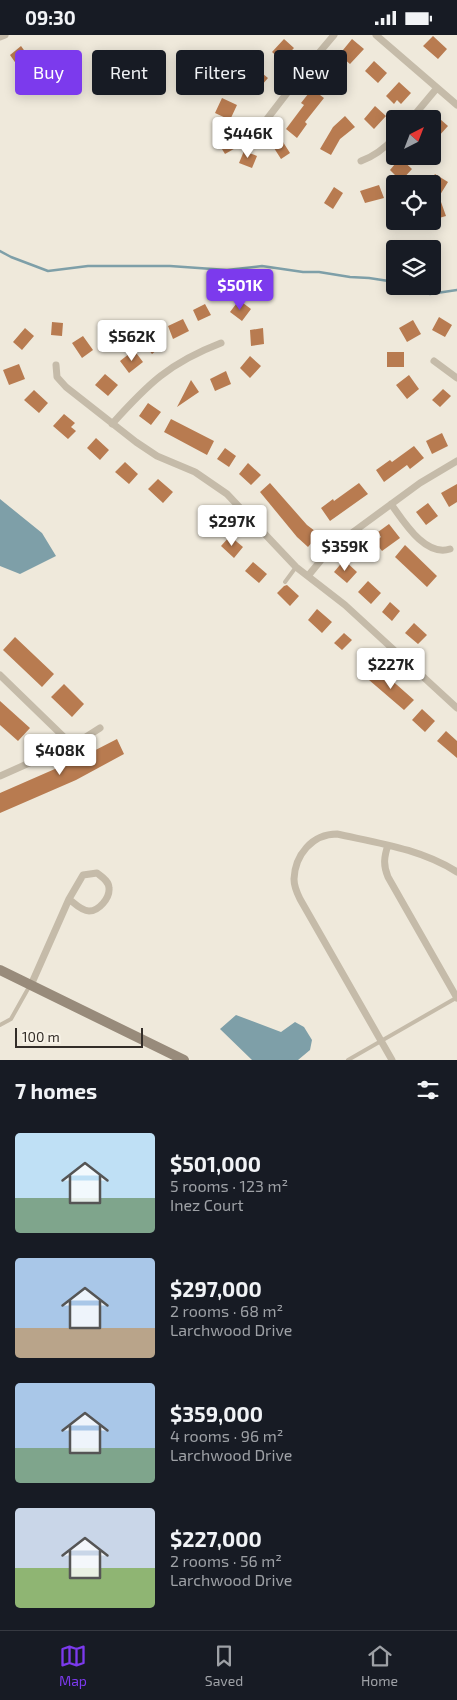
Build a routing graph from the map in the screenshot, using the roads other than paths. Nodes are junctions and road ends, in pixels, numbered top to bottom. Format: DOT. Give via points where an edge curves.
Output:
graph roads {
  1 [pos="5,35"];
  2 [pos="334,35"];
  3 [pos="376,35"];
  4 [pos="0,37"];
  5 [pos="437,88"];
  6 [pos="457,105"];
  7 [pos="419,110"];
  8 [pos="267,119"];
  9 [pos="386,147"];
  10 [pos="361,161"];
  11 [pos="221,343"];
  12 [pos="434,361"];
  13 [pos="56,365"];
  14 [pos="457,378"];
  15 [pos="112,424"];
  16 [pos="457,461"];
  17 [pos="391,504"];
  18 [pos="450,549"];
  19 [pos="296,567"];
  20 [pos="308,576"];
  21 [pos="285,582"];
  22 [pos="0,675"];
  23 [pos="457,708"];
  24 [pos="100,728"];
  25 [pos="68,741"];
  26 [pos="0,776"];
  27 [pos="388,845"];
  28 [pos="457,872"];
  29 [pos="68,899"];
  30 [pos="0,970"];
  31 [pos="30,985"];
  32 [pos="457,997"];
  33 [pos="0,1025"];
  34 [pos="381,1041"];
  35 [pos="184,1060"];
  36 [pos="348,1060"];
  37 [pos="392,1060"];
  1 -- 4 [label="street"];
  2 -- 8 [label="street"];
  3 -- 5 [label="street"];
  5 -- 6 [label="street"];
  5 -- 7 [label="street"];
  9 -- 10 [label="street"];
  11 -- 15 [label="street" via="169,368 151,382"];
  12 -- 14 [label="street"];
  13 -- 15 [label="street" via="57,377 66,387"];
  15 -- 19 [label="street" via="157,456 216,485 240,505"];
  16 -- 17 [label="street"];
  17 -- 18 [label="street" via="430,548 437,551"];
  17 -- 20 [label="street" via="330,549"];
  19 -- 20 [label="street"];
  19 -- 21 [label="lane"];
  20 -- 23 [label="street"];
  22 -- 25 [label="street"];
  24 -- 25 [label="street" via="75,744"];
  25 -- 26 [label="street" via="45,756"];
  27 -- 28 [label="street" via="420,854"];
  27 -- 32 [label="street" via="384,867 388,877"];
  27 -- 34 [label="street" via="327,834 309,844 302,853 294,881 300,899"];
  29 -- 29 [label="street" via="89,911 99,908 109,888 97,873 83,875"];
  29 -- 31 [label="street"];
  30 -- 31 [label="street"];
  31 -- 33 [label="lane" via="11,1019"];
  31 -- 35 [label="street"];
  32 -- 34 [label="lane"];
  34 -- 36 [label="lane"];
  34 -- 37 [label="street"];
}
